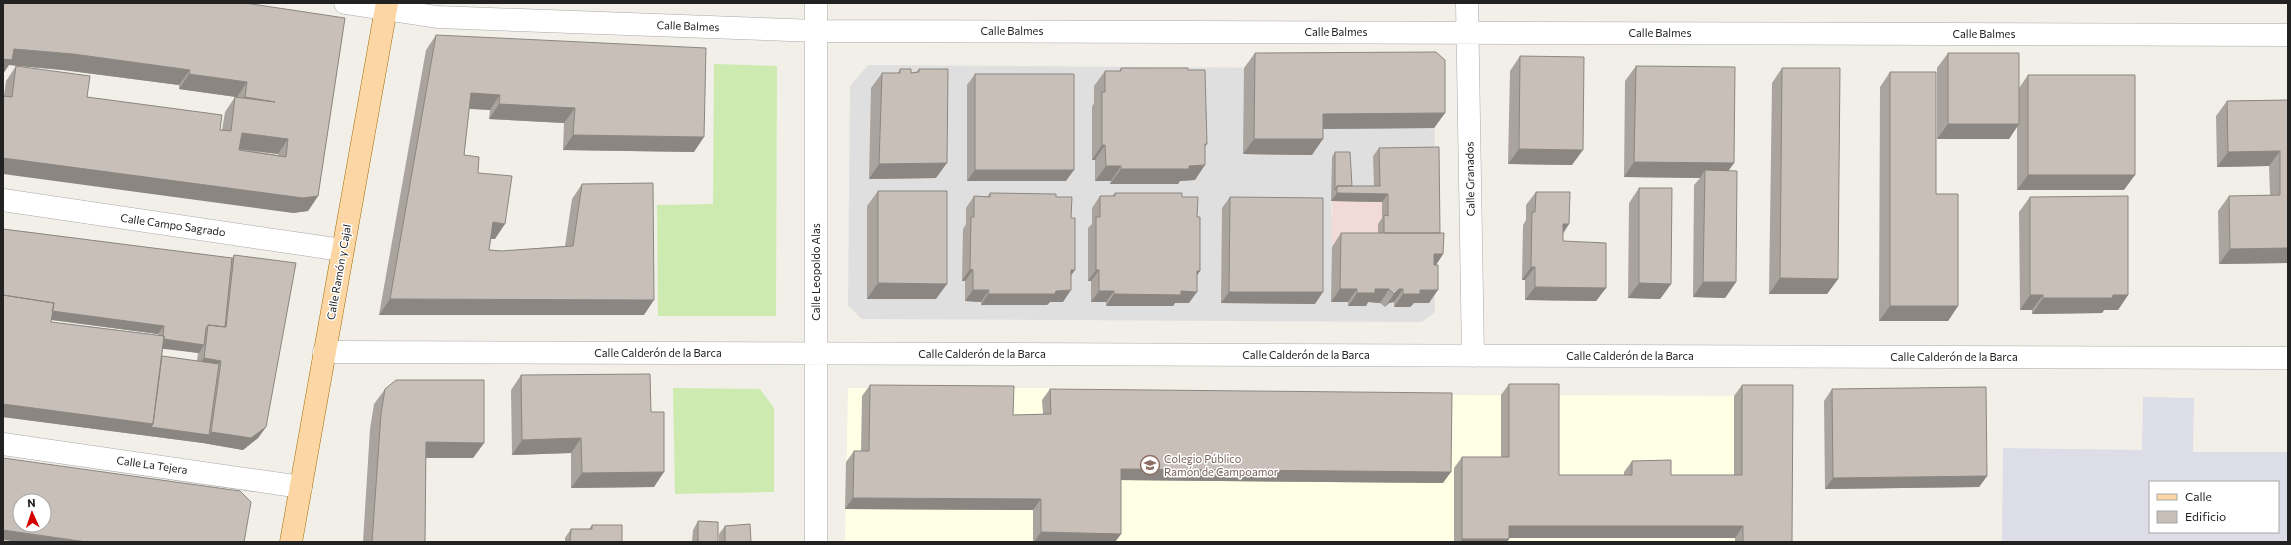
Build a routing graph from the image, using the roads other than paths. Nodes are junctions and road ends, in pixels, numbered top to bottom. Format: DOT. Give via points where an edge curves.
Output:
graph roads {
  1 [pos="345,3"];
  2 [pos="816,3"];
  3 [pos="1467,3"];
  4 [pos="386,6"];
  5 [pos="816,31"];
  6 [pos="1467,33"];
  7 [pos="2288,35"];
  8 [pos="3,200"];
  9 [pos="342,250"];
  10 [pos="324,352"];
  11 [pos="816,354"];
  12 [pos="1473,356"];
  13 [pos="2288,358"];
  14 [pos="3,444"];
  15 [pos="301,487"];
  16 [pos="291,542"];
  17 [pos="816,542"];
  1 -- 4 [label="street, Calle Balmes"];
  2 -- 5 [label="street, Calle Leopoldo Alas"];
  3 -- 6 [label="street, Calle Granados"];
  4 -- 5 [label="street, Calle Balmes" via="437,17"];
  4 -- 9 [label="main road, Calle Ramón y Cajal"];
  5 -- 6 [label="street, Calle Balmes"];
  5 -- 11 [label="street, Calle Leopoldo Alas"];
  6 -- 7 [label="street, Calle Balmes"];
  6 -- 12 [label="street, Calle Granados"];
  8 -- 9 [label="street, Calle Campo Sagrado"];
  9 -- 10 [label="main road, Calle Ramón y Cajal"];
  10 -- 11 [label="street, Calle Calderón de la Barca"];
  10 -- 15 [label="main road, Calle Ramón y Cajal"];
  11 -- 12 [label="street, Calle Calderón de la Barca"];
  11 -- 17 [label="street, Calle Leopoldo Alas"];
  12 -- 13 [label="street, Calle Calderón de la Barca"];
  14 -- 15 [label="street, Calle La Tejera"];
  15 -- 16 [label="main road, Calle Ramón y Cajal"];
}
